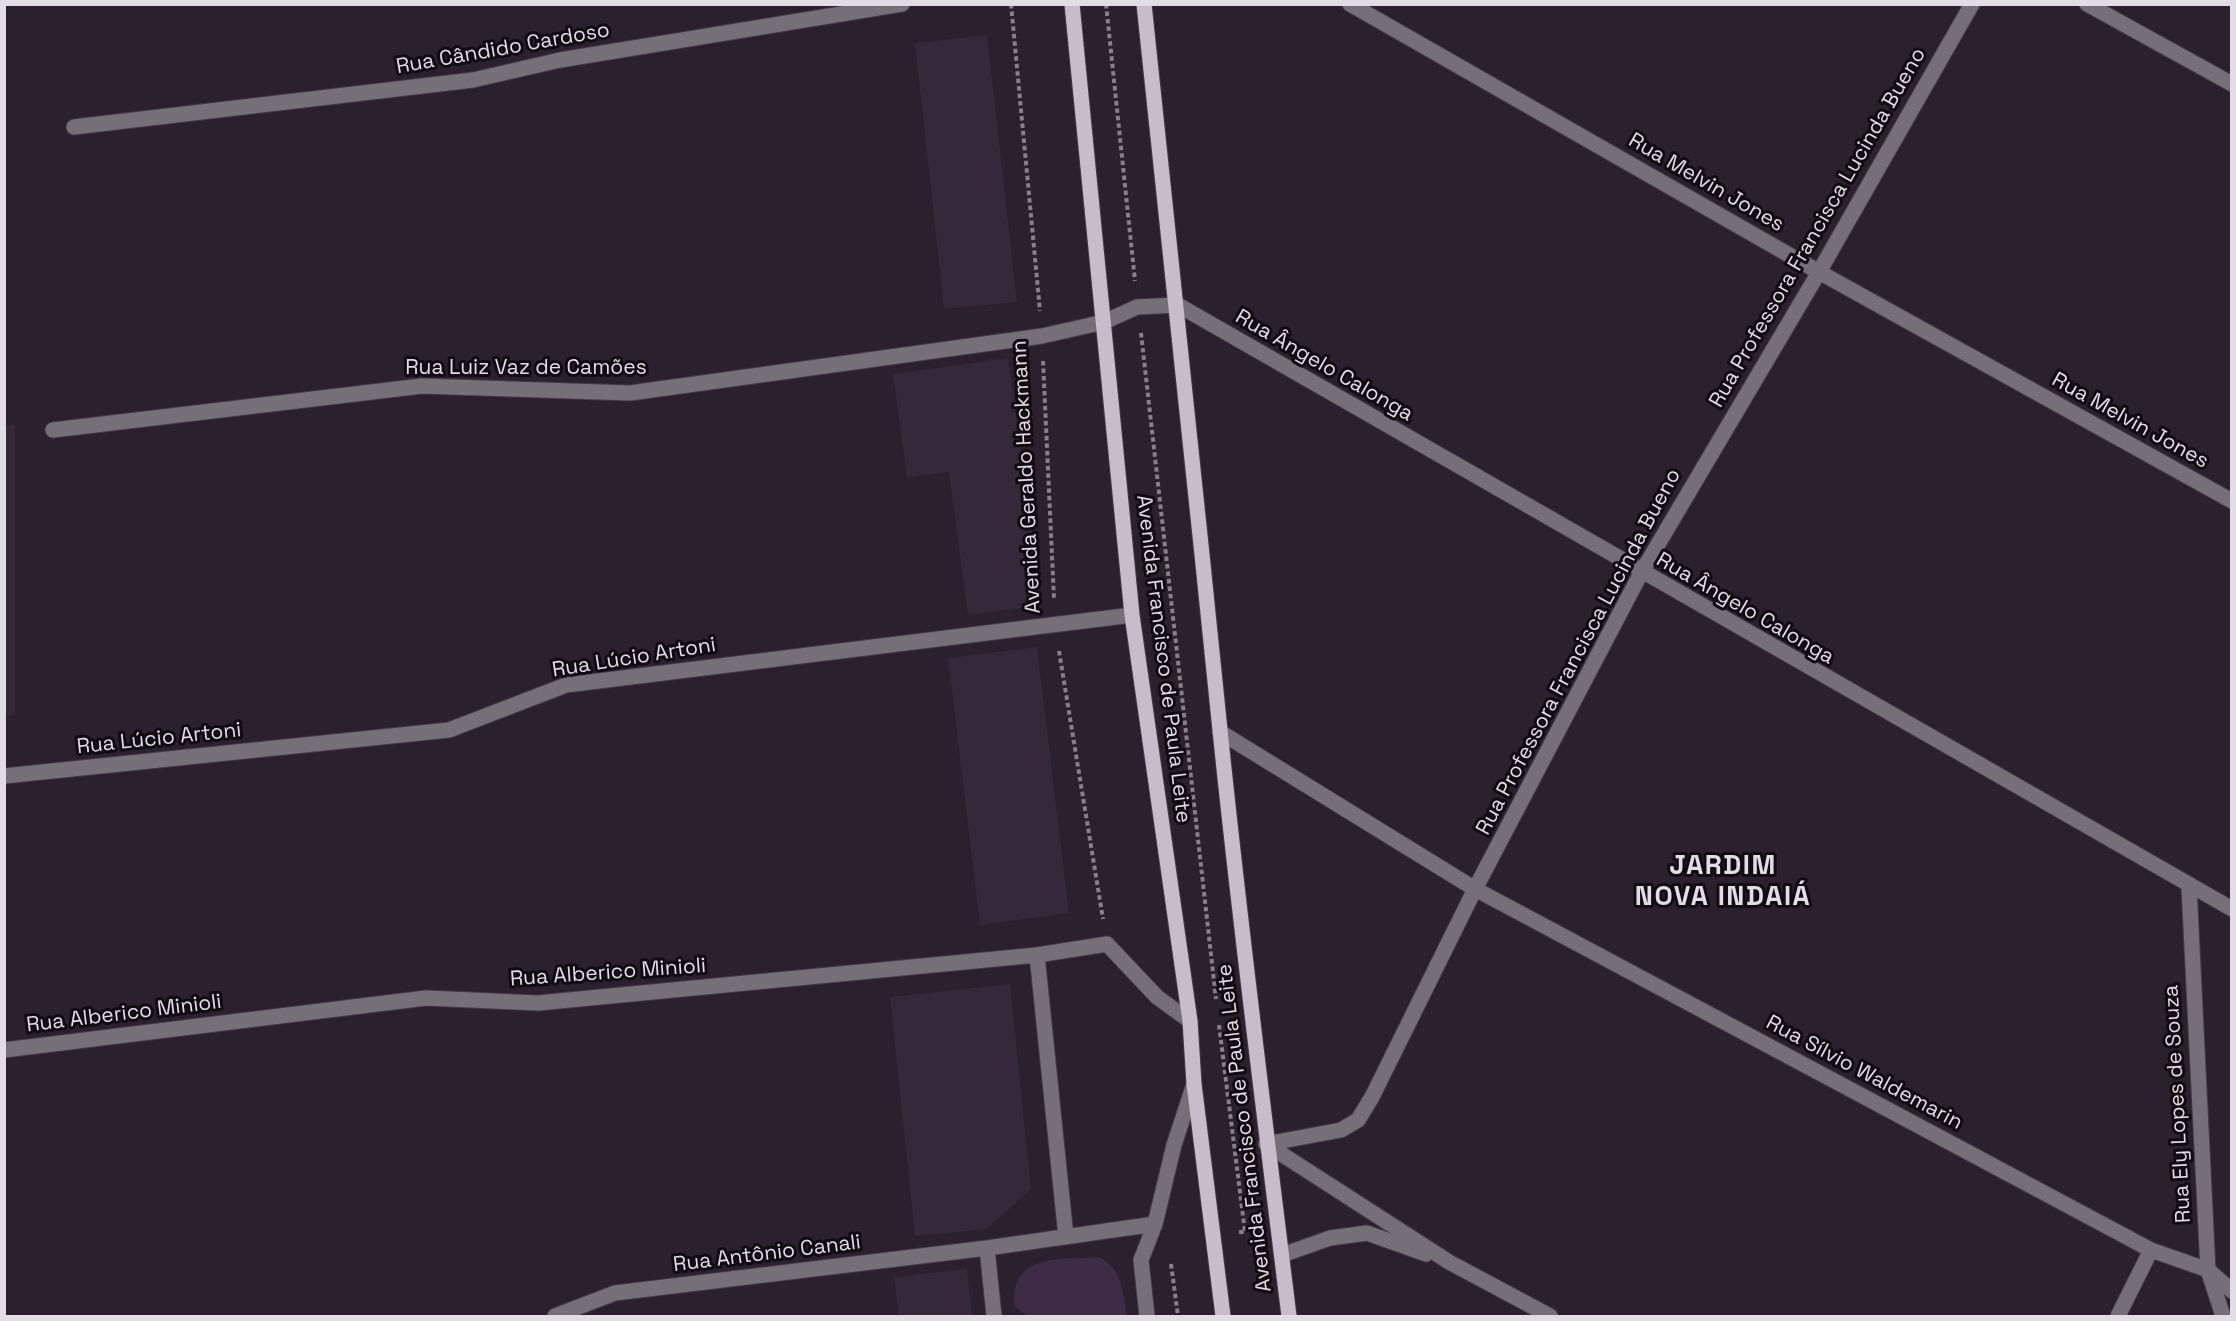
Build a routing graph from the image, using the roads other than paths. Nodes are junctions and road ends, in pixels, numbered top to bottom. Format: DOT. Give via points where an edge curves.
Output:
graph roads {
  1 [pos="902,4"];
  2 [pos="1072,4"];
  3 [pos="1144,4"];
  4 [pos="1350,4"];
  5 [pos="1972,4"];
  6 [pos="2087,4"];
  7 [pos="2232,84"];
  8 [pos="74,127"];
  9 [pos="1819,272"];
  10 [pos="1178,305"];
  11 [pos="1104,322"];
  12 [pos="53,430"];
  13 [pos="2232,501"];
  14 [pos="1641,573"];
  15 [pos="1132,615"];
  16 [pos="1220,732"];
  17 [pos="4,776"];
  18 [pos="2188,887"];
  19 [pos="1476,889"];
  20 [pos="2232,909"];
  21 [pos="1037,955"];
  22 [pos="1190,1021"];
  23 [pos="4,1050"];
  24 [pos="1194,1084"];
  25 [pos="1266,1144"];
  26 [pos="1155,1224"];
  27 [pos="1066,1237"];
  28 [pos="987,1248"];
  29 [pos="2151,1250"];
  30 [pos="1282,1255"];
  31 [pos="1449,1262"];
  32 [pos="2208,1270"];
  33 [pos="2232,1291"];
  34 [pos="555,1317"];
  35 [pos="994,1317"];
  36 [pos="1147,1317"];
  37 [pos="1222,1317"];
  38 [pos="1289,1317"];
  39 [pos="1550,1317"];
  40 [pos="2118,1317"];
  41 [pos="2223,1317"];
  1 -- 8 [label="street, Rua Cândido Cardoso" via="560,60 473,80"];
  2 -- 11 [label="main road, Avenida Francisco de Paula Leite"];
  3 -- 10 [label="main road, Avenida Francisco de Paula Leite"];
  4 -- 9 [label="street, Rua Melvin Jones"];
  5 -- 9 [label="street, Rua Professora Francisca Lucinda Bueno"];
  6 -- 7 [label="street"];
  9 -- 13 [label="street, Rua Melvin Jones"];
  9 -- 14 [label="street, Rua Professora Francisca Lucinda Bueno"];
  10 -- 11 [label="street, Rua Luiz Vaz de Camões" via="1137,307"];
  10 -- 14 [label="street, Rua Ângelo Calonga"];
  10 -- 16 [label="main road, Avenida Francisco de Paula Leite"];
  11 -- 12 [label="street, Rua Luiz Vaz de Camões" via="1042,336 630,393 422,386"];
  11 -- 15 [label="main road, Avenida Francisco de Paula Leite"];
  14 -- 18 [label="street, Rua Ângelo Calonga"];
  14 -- 19 [label="street, Rua Professora Francisca Lucinda Bueno"];
  15 -- 17 [label="street, Rua Lúcio Artoni" via="566,686 449,730"];
  15 -- 22 [label="main road, Avenida Francisco de Paula Leite"];
  16 -- 19 [label="street, Rua Sílvio Waldemarin"];
  16 -- 25 [label="main road, Avenida Francisco de Paula Leite"];
  18 -- 20 [label="street, Rua Ângelo Calonga"];
  18 -- 32 [label="street, Rua Ely Lopes de Souza"];
  19 -- 25 [label="street, Rua Professora Francisca Lucinda Bueno" via="1358,1120 1341,1130"];
  19 -- 29 [label="street, Rua Sílvio Waldemarin"];
  21 -- 22 [label="street, Rua Alberico Minioli" via="1107,944 1157,997"];
  21 -- 23 [label="street, Rua Alberico Minioli" via="538,1003 426,998"];
  21 -- 27 [label="street"];
  22 -- 24 [label="main road, Avenida Francisco de Paula Leite"];
  24 -- 26 [label="street"];
  24 -- 37 [label="main road, Avenida Francisco de Paula Leite"];
  25 -- 30 [label="main road, Avenida Francisco de Paula Leite"];
  25 -- 31 [label="street"];
  26 -- 27 [label="street, Rua Antônio Canali"];
  26 -- 36 [label="street" via="1141,1260"];
  27 -- 28 [label="street, Rua Antônio Canali"];
  28 -- 34 [label="street, Rua Antônio Canali" via="615,1293"];
  28 -- 35 [label="street"];
  29 -- 32 [label="street, Rua Sílvio Waldemarin"];
  29 -- 40 [label="street"];
  30 -- 31 [label="street" via="1330,1238 1367,1233"];
  30 -- 38 [label="main road, Avenida Francisco de Paula Leite"];
  31 -- 39 [label="street"];
  32 -- 33 [label="street, Rua Sílvio Waldemarin"];
  32 -- 41 [label="street, Rua Ely Lopes de Souza"];
}
